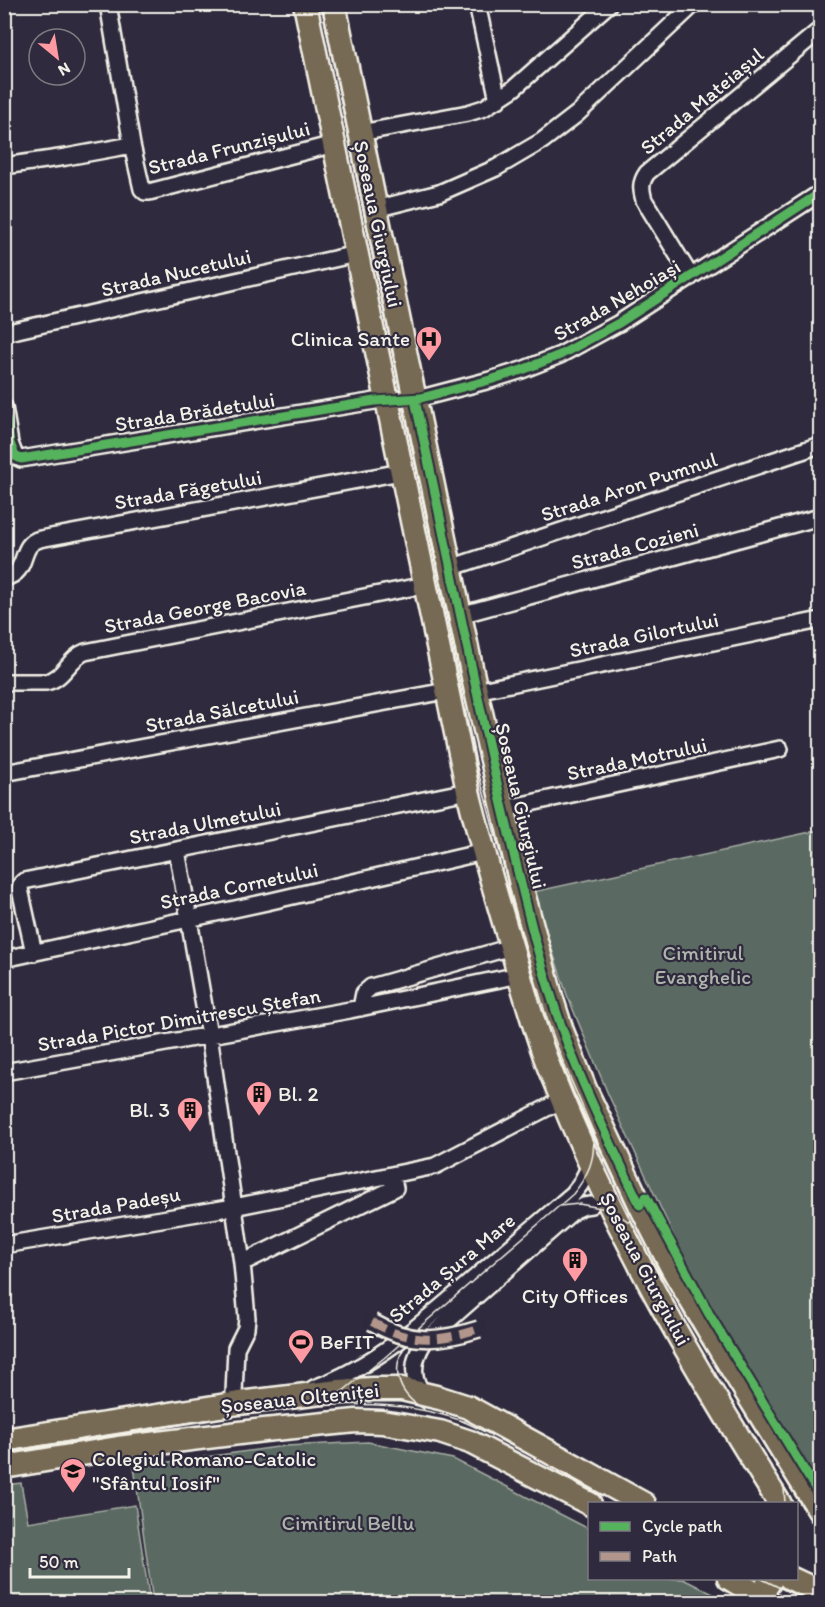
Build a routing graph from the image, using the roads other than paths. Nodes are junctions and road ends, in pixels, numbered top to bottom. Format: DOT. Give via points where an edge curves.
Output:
graph roads {
  1 [pos="108,4"];
  2 [pos="305,4"];
  3 [pos="334,4"];
  4 [pos="477,4"];
  5 [pos="609,4"];
  6 [pos="694,4"];
  7 [pos="820,30"];
  8 [pos="498,100"];
  9 [pos="360,133"];
  10 [pos="334,144"];
  11 [pos="132,145"];
  12 [pos="4,166"];
  13 [pos="820,193"];
  14 [pos="375,209"];
  15 [pos="357,254"];
  16 [pos="691,277"];
  17 [pos="4,333"];
  18 [pos="386,400"];
  19 [pos="414,400"];
  20 [pos="4,407"];
  21 [pos="820,445"];
  22 [pos="401,472"];
  23 [pos="820,517"];
  24 [pos="450,568"];
  25 [pos="4,578"];
  26 [pos="425,585"];
  27 [pos="460,615"];
  28 [pos="820,620"];
  29 [pos="4,682"];
  30 [pos="446,691"];
  31 [pos="476,691"];
  32 [pos="780,749"];
  33 [pos="4,773"];
  34 [pos="468,791"];
  35 [pos="503,809"];
  36 [pos="177,849"];
  37 [pos="483,852"];
  38 [pos="190,918"];
  39 [pos="511,947"];
  40 [pos="34,953"];
  41 [pos="4,959"];
  42 [pos="519,975"];
  43 [pos="361,1008"];
  44 [pos="209,1035"];
  45 [pos="4,1072"];
  46 [pos="562,1100"];
  47 [pos="591,1164"];
  48 [pos="392,1175"];
  49 [pos="559,1206"];
  50 [pos="234,1207"];
  51 [pos="602,1207"];
  52 [pos="4,1245"];
  53 [pos="242,1263"];
  54 [pos="372,1322"];
  55 [pos="479,1329"];
  56 [pos="424,1395"];
  57 [pos="289,1396"];
  58 [pos="239,1403"];
  59 [pos="4,1440"];
  60 [pos="4,1467"];
  61 [pos="642,1502"];
  62 [pos="779,1502"];
  63 [pos="588,1503"];
  64 [pos="820,1512"];
  65 [pos="734,1580"];
  66 [pos="794,1580"];
  67 [pos="767,1592"];
  68 [pos="820,1592"];
  1 -- 11 [label="street, Strada Frunzișului"];
  2 -- 10 [label="main road, Șoseaua Giurgiului"];
  3 -- 9 [label="main road, Șoseaua Giurgiului"];
  4 -- 8 [label="street"];
  5 -- 8 [label="street"];
  6 -- 14 [label="street" via="577,114 542,141 439,193"];
  7 -- 16 [label="street, Strada Mateiașul" via="643,180 644,200"];
  8 -- 9 [label="street" via="468,113"];
  9 -- 14 [label="main road, Șoseaua Giurgiului"];
  10 -- 11 [label="street, Strada Frunzișului" via="148,192 142,189"];
  10 -- 15 [label="main road, Șoseaua Giurgiului"];
  11 -- 12 [label="street"];
  13 -- 16 [label="street, Strada Nehoiași"];
  14 -- 19 [label="main road, Șoseaua Giurgiului"];
  15 -- 17 [label="street, Strada Nucetului"];
  15 -- 18 [label="main road, Șoseaua Giurgiului"];
  16 -- 19 [label="street, Strada Nehoiași" via="560,355 490,380"];
  18 -- 19 [label="street, Strada Nehoiași"];
  18 -- 20 [label="street, Strada Brădetului" via="21,459 13,453"];
  18 -- 22 [label="main road, Șoseaua Giurgiului"];
  19 -- 24 [label="main road, Șoseaua Giurgiului"];
  21 -- 24 [label="street, Strada Aron Pumnul"];
  22 -- 25 [label="street, Strada Făgetului" via="40,539 29,544 18,572"];
  22 -- 26 [label="main road, Șoseaua Giurgiului"];
  23 -- 27 [label="street, Strada Cozieni"];
  24 -- 27 [label="main road, Șoseaua Giurgiului"];
  26 -- 29 [label="street, Strada George Bacovia" via="85,652 52,681"];
  26 -- 30 [label="main road, Șoseaua Giurgiului"];
  27 -- 31 [label="main road, Șoseaua Giurgiului"];
  28 -- 31 [label="street, Strada Gilortului"];
  30 -- 33 [label="street, Strada Sălcetului"];
  30 -- 34 [label="main road, Șoseaua Giurgiului"];
  31 -- 35 [label="main road, Șoseaua Giurgiului"];
  32 -- 35 [label="street, Strada Motrului"];
  34 -- 36 [label="street, Strada Ulmetului"];
  34 -- 37 [label="main road, Șoseaua Giurgiului"];
  35 -- 64 [label="main road, Șoseaua Giurgiului" via="552,999 597,1115 682,1286"];
  36 -- 38 [label="street"];
  36 -- 40 [label="street, Strada Ulmetului" via="24,881 20,889"];
  37 -- 38 [label="street, Strada Cornetului"];
  37 -- 39 [label="main road, Șoseaua Giurgiului"];
  38 -- 40 [label="street, Strada Cornetului"];
  38 -- 44 [label="street"];
  39 -- 42 [label="main road, Șoseaua Giurgiului"];
  39 -- 43 [label="street" via="371,987 364,993"];
  40 -- 41 [label="street, Strada Cornetului"];
  42 -- 43 [label="street, Strada Pictor Dimitrescu Ștefan"];
  42 -- 46 [label="main road, Șoseaua Giurgiului"];
  43 -- 44 [label="street, Strada Pictor Dimitrescu Ștefan"];
  44 -- 45 [label="street, Strada Pictor Dimitrescu Ștefan"];
  44 -- 50 [label="street"];
  46 -- 47 [label="main road, Șoseaua Giurgiului"];
  46 -- 48 [label="street, Strada Padeșu" via="435,1166"];
  47 -- 49 [label="street, Strada Șura Mare" via="580,1185"];
  47 -- 51 [label="main road, Șoseaua Giurgiului"];
  48 -- 50 [label="street, Strada Padeșu"];
  48 -- 53 [label="street" via="395,1188"];
  49 -- 51 [label="street"];
  49 -- 57 [label="street, Strada Șura Mare" via="420,1326 357,1368"];
  50 -- 52 [label="street, Strada Padeșu"];
  50 -- 53 [label="street"];
  51 -- 56 [label="street, Strada Șura Mare" via="584,1206 573,1211 424,1342 414,1368"];
  51 -- 62 [label="main road, Șoseaua Giurgiului"];
  53 -- 58 [label="street" via="247,1318 236,1348 234,1393"];
  54 -- 55 [label="street, bridge" via="417,1338 455,1337"];
  56 -- 57 [label="main road, Șoseaua Olteniței" via="402,1389 373,1389"];
  56 -- 61 [label="main road, Șoseaua Olteniței" via="468,1407"];
  57 -- 58 [label="main road, Șoseaua Olteniței"];
  58 -- 59 [label="main road, Șoseaua Olteniței"];
  60 -- 63 [label="main road, Șoseaua Olteniței" via="264,1430 382,1422 463,1439"];
  65 -- 67 [label="main road"];
  66 -- 68 [label="main road"];
}
